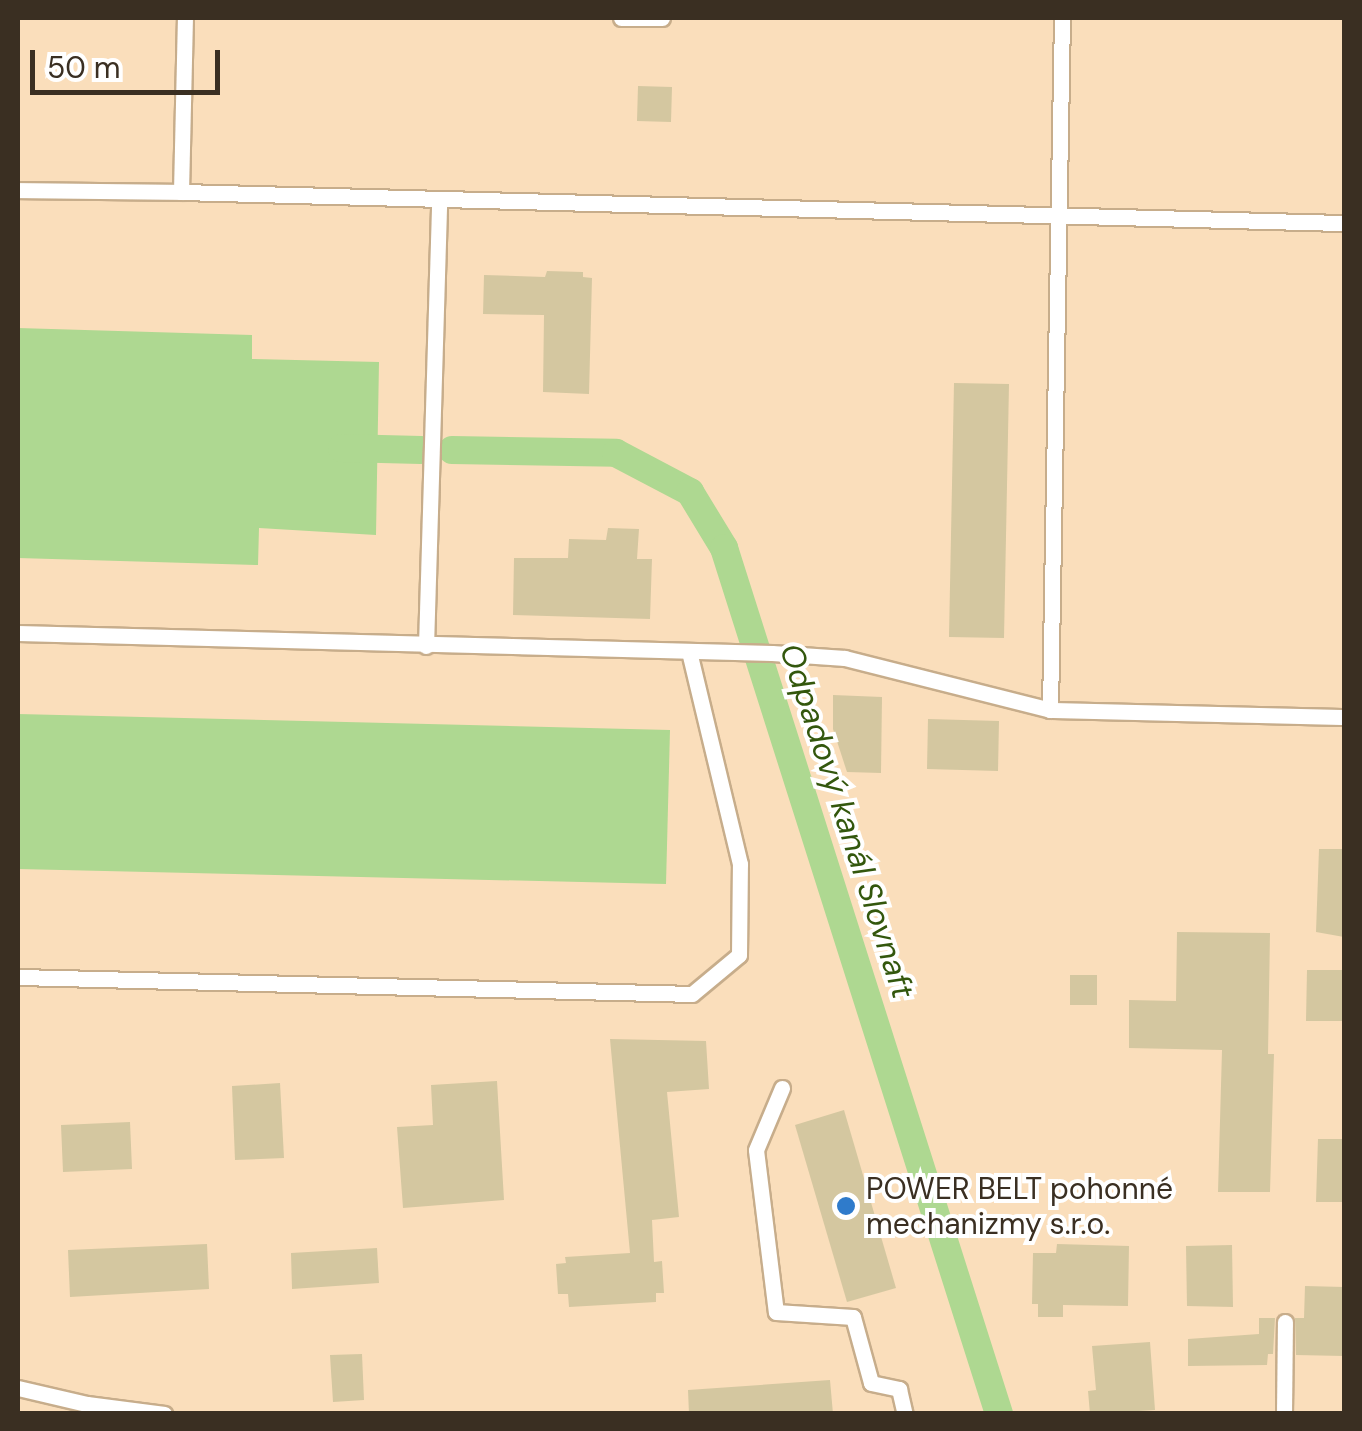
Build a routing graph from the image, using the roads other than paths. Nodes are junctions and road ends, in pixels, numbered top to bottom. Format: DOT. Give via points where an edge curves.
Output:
graph roads {
  1 [pos="185,18"];
  2 [pos="621,18"];
  3 [pos="662,18"];
  4 [pos="1062,18"];
  5 [pos="18,190"];
  6 [pos="181,192"];
  7 [pos="439,199"];
  8 [pos="1057,216"];
  9 [pos="1344,223"];
  10 [pos="18,634"];
  11 [pos="426,646"];
  12 [pos="689,651"];
  13 [pos="1050,710"];
  14 [pos="1344,717"];
  15 [pos="18,976"];
  16 [pos="782,1088"];
  17 [pos="1285,1322"];
  18 [pos="18,1388"];
  19 [pos="164,1414"];
  20 [pos="906,1414"];
  21 [pos="1284,1414"];
  1 -- 6 [label="lane"];
  2 -- 3 [label="lane"];
  4 -- 8 [label="lane"];
  5 -- 6 [label="lane"];
  6 -- 7 [label="lane"];
  7 -- 8 [label="lane"];
  7 -- 11 [label="lane"];
  8 -- 9 [label="lane"];
  8 -- 13 [label="lane"];
  10 -- 11 [label="lane"];
  11 -- 12 [label="lane"];
  12 -- 13 [label="lane" via="845,658"];
  12 -- 15 [label="lane" via="740,864 739,954 692,994"];
  13 -- 14 [label="lane"];
  16 -- 20 [label="lane" via="756,1150 776,1312 853,1317 871,1383 898,1389"];
  17 -- 21 [label="lane"];
  18 -- 19 [label="lane"];
}
